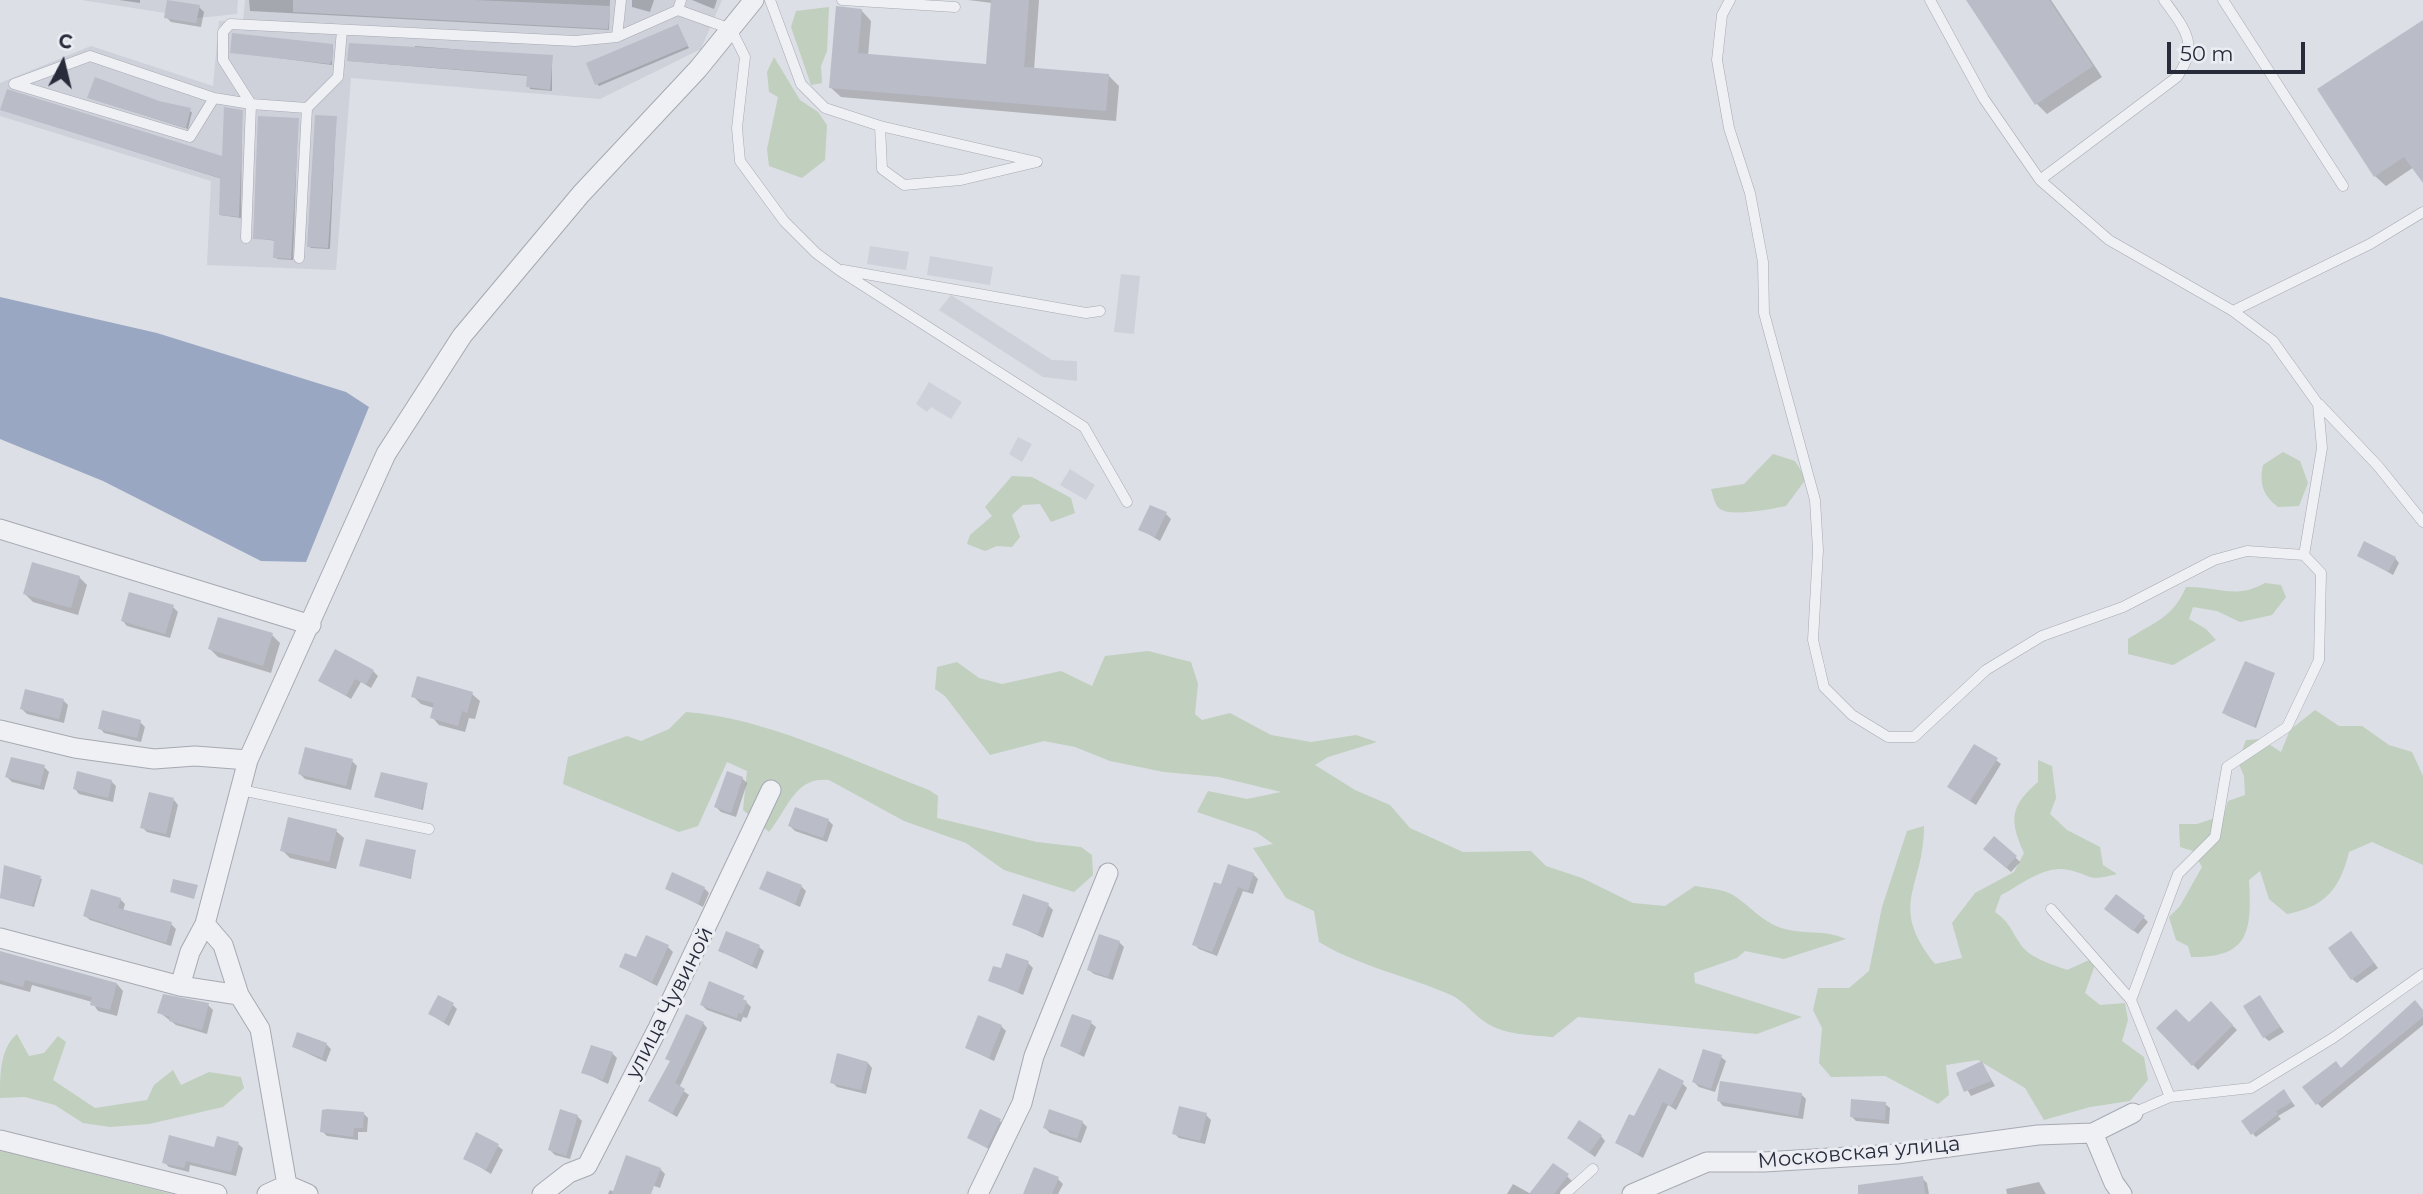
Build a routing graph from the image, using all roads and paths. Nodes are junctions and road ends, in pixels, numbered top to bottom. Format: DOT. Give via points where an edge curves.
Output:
graph roads {
  1 [pos="621,0"];
  2 [pos="754,0"];
  3 [pos="770,0"];
  4 [pos="842,0"];
  5 [pos="1730,0"];
  6 [pos="1930,0"];
  7 [pos="2164,0"];
  8 [pos="2223,0"];
  9 [pos="679,5"];
  10 [pos="955,7"];
  11 [pos="731,29"];
  12 [pos="342,30"];
  13 [pos="617,37"];
  14 [pos="214,98"];
  15 [pos="251,104"];
  16 [pos="307,107"];
  17 [pos="880,126"];
  18 [pos="2040,180"];
  19 [pos="2343,186"];
  20 [pos="2423,212"];
  21 [pos="246,238"];
  22 [pos="299,258"];
  23 [pos="839,270"];
  24 [pos="1100,311"];
  25 [pos="2233,311"];
  26 [pos="2318,404"];
  27 [pos="1127,502"];
  28 [pos="2423,522"];
  29 [pos="0,529"];
  30 [pos="2304,555"];
  31 [pos="311,625"];
  32 [pos="0,730"];
  33 [pos="248,760"];
  34 [pos="240,790"];
  35 [pos="771,790"];
  36 [pos="429,829"];
  37 [pos="1108,873"];
  38 [pos="2051,909"];
  39 [pos="205,924"];
  40 [pos="0,938"];
  41 [pos="2423,974"];
  42 [pos="180,986"];
  43 [pos="239,995"];
  44 [pos="2132,1000"];
  45 [pos="2170,1097"];
  46 [pos="2133,1113"];
  47 [pos="2093,1133"];
  48 [pos="0,1140"];
  49 [pos="1592,1169"];
  50 [pos="287,1185"];
  51 [pos="217,1194"];
  52 [pos="267,1194"];
  53 [pos="307,1194"];
  54 [pos="542,1194"];
  55 [pos="978,1194"];
  56 [pos="1565,1194"];
  57 [pos="1632,1194"];
  58 [pos="2122,1194"];
  1 -- 13 [label="lane"];
  2 -- 11 [label="street"];
  3 -- 17 [label="lane" via="801,85 825,107"];
  4 -- 10 [label="lane"];
  5 -- 30 [label="lane" via="1721,15 1717,60 1763,262 1764,313 1815,500 1818,551 1813,640 1824,687 1852,715 1888,737 1914,737 1986,670 2042,636 2123,607 2214,559 2247,551"];
  6 -- 18 [label="lane" via="1984,99"];
  7 -- 18 [label="lane" via="2183,25 2189,60 2176,77"];
  8 -- 19 [label="lane"];
  9 -- 11 [label="lane"];
  9 -- 13 [label="lane"];
  11 -- 23 [label="lane" via="745,57 737,128 740,161 784,221"];
  11 -- 31 [label="street" via="581,194 463,336 386,454"];
  12 -- 13 [label="lane" via="575,41"];
  12 -- 15 [label="lane" via="230,24 223,32 223,60"];
  12 -- 16 [label="lane" via="338,77"];
  14 -- 14 [label="lane" via="190,137 14,84 90,55"];
  14 -- 15 [label="lane"];
  15 -- 16 [label="lane"];
  15 -- 21 [label="lane"];
  16 -- 22 [label="lane"];
  17 -- 17 [label="lane" via="882,169 904,185 961,180 1037,162"];
  18 -- 25 [label="lane" via="2109,240"];
  20 -- 25 [label="lane" via="2370,244"];
  23 -- 24 [label="lane" via="1086,313"];
  23 -- 27 [label="lane" via="1084,427"];
  25 -- 26 [label="lane" via="2273,341"];
  26 -- 28 [label="lane" via="2378,466"];
  26 -- 30 [label="lane" via="2322,448"];
  29 -- 31 [label="street"];
  30 -- 44 [label="lane" via="2321,573 2319,660 2287,727 2227,767 2215,837 2178,874"];
  31 -- 33 [label="street"];
  32 -- 33 [label="street" via="75,748 154,759"];
  33 -- 34 [label="street"];
  34 -- 36 [label="lane"];
  34 -- 39 [label="street"];
  35 -- 54 [label="street, улица Чувиной" via="587,1166 569,1173"];
  37 -- 55 [label="street" via="1034,1056 1022,1103"];
  38 -- 44 [label="lane"];
  39 -- 42 [label="street"];
  39 -- 43 [label="street" via="223,945"];
  40 -- 42 [label="street"];
  41 -- 45 [label="lane" via="2313,1052 2251,1088"];
  42 -- 43 [label="street"];
  43 -- 50 [label="street" via="260,1029"];
  44 -- 45 [label="lane"];
  45 -- 46 [label="lane"];
  46 -- 47 [label="street"];
  47 -- 57 [label="street, Московская улица" via="2038,1135 1897,1154 1707,1161"];
  47 -- 58 [label="street"];
  48 -- 51 [label="street"];
  49 -- 56 [label="lane"];
  50 -- 52 [label="street"];
  50 -- 53 [label="street"];
}
